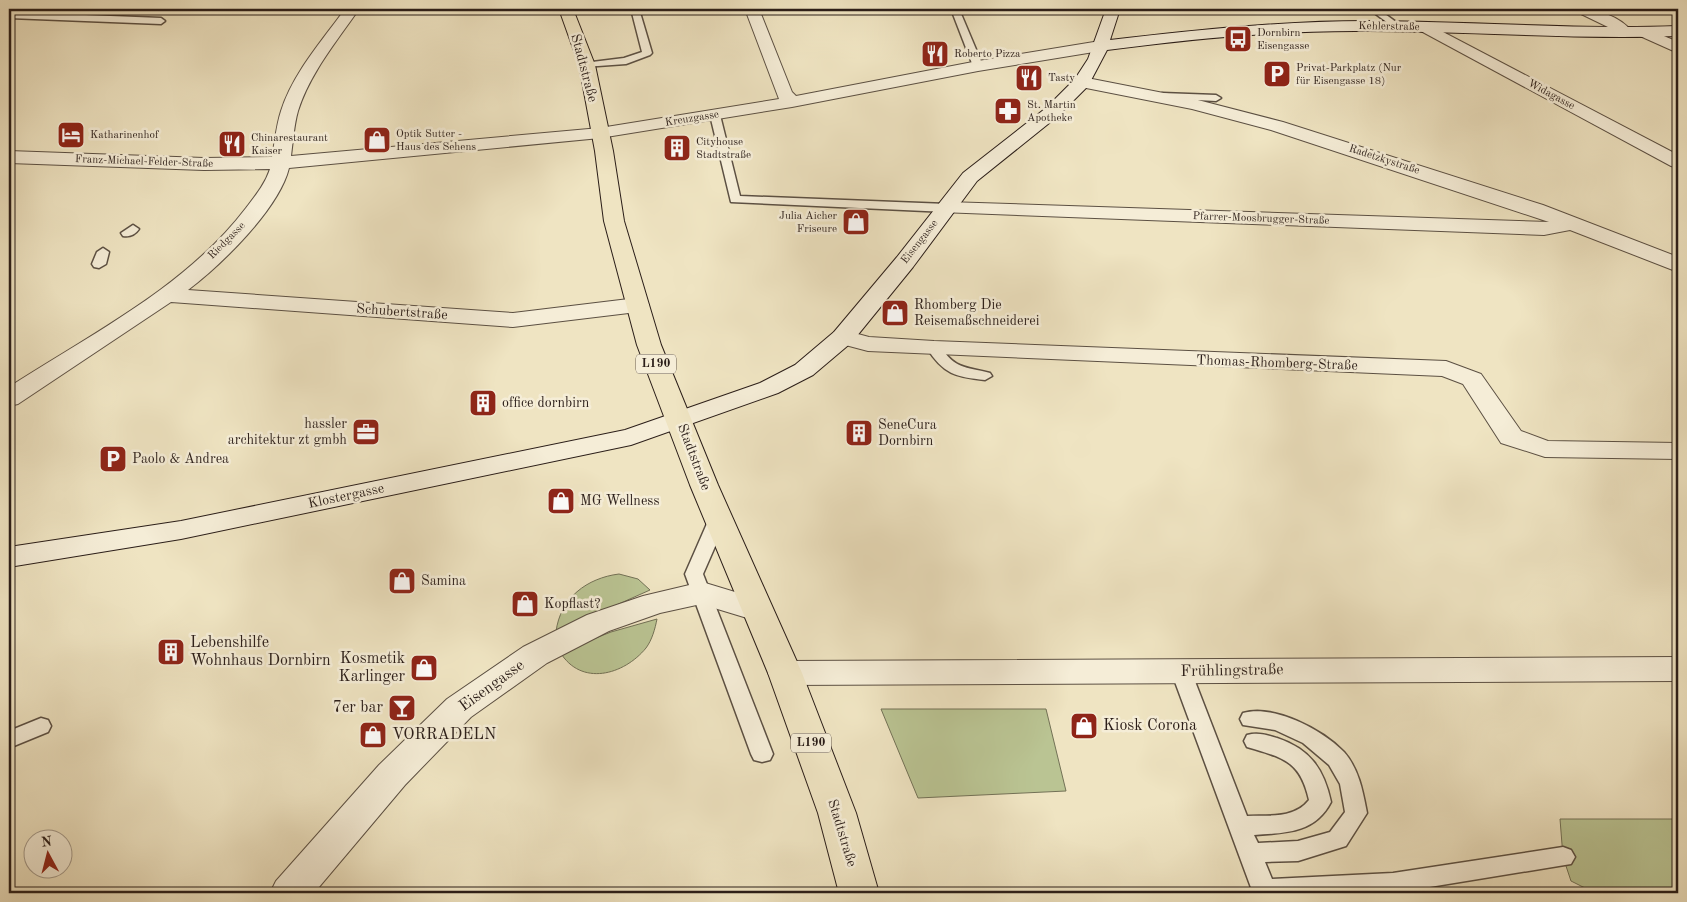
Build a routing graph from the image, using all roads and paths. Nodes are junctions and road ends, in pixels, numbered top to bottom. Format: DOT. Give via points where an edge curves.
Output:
graph roads {
  1 [pos="352,9"];
  2 [pos="566,9"];
  3 [pos="635,9"];
  4 [pos="752,9"];
  5 [pos="955,9"];
  6 [pos="1113,9"];
  7 [pos="1373,9"];
  8 [pos="1582,9"];
  9 [pos="9,15"];
  10 [pos="161,21"];
  11 [pos="1398,27"];
  12 [pos="1424,27"];
  13 [pos="1678,31"];
  14 [pos="1625,33"];
  15 [pos="1645,33"];
  16 [pos="1100,46"];
  17 [pos="1678,48"];
  18 [pos="586,65"];
  19 [pos="978,66"];
  20 [pos="1082,82"];
  21 [pos="1157,96"];
  22 [pos="1216,98"];
  23 [pos="792,102"];
  24 [pos="716,115"];
  25 [pos="600,134"];
  26 [pos="9,158"];
  27 [pos="1678,162"];
  28 [pos="280,163"];
  29 [pos="947,208"];
  30 [pos="1574,223"];
  31 [pos="1678,265"];
  32 [pos="167,295"];
  33 [pos="637,306"];
  34 [pos="842,337"];
  35 [pos="934,348"];
  36 [pos="984,376"];
  37 [pos="12,392"];
  38 [pos="680,421"];
  39 [pos="1678,451"];
  40 [pos="718,519"];
  41 [pos="9,556"];
  42 [pos="702,593"];
  43 [pos="757,610"];
  44 [pos="1678,669"];
  45 [pos="1181,671"];
  46 [pos="785,673"];
  47 [pos="1250,720"];
  48 [pos="41,726"];
  49 [pos="9,740"];
  50 [pos="1255,741"];
  51 [pos="762,754"];
  52 [pos="1240,826"];
  53 [pos="1250,853"];
  54 [pos="1563,857"];
  55 [pos="1264,892"];
  56 [pos="290,893"];
  57 [pos="859,893"];
  1 -- 28 [label="street, Riedgasse" via="300,86 289,110"];
  2 -- 18 [label="main road, Stadtstraße / L190"];
  3 -- 18 [label="lane" via="647,53 626,61"];
  4 -- 23 [label="street" via="784,94"];
  5 -- 19 [label="lane"];
  6 -- 16 [label="street, Eisengasse"];
  7 -- 11 [label="lane"];
  8 -- 14 [label="street"];
  9 -- 10 [label="lane"];
  11 -- 12 [label="street, Kehlerstraße"];
  11 -- 16 [label="street, Kehlerstraße" via="1267,30"];
  12 -- 14 [label="street, Kehlerstraße"];
  12 -- 27 [label="street, Widagasse"];
  13 -- 15 [label="street, Kehlerstraße"];
  14 -- 15 [label="street, Kehlerstraße"];
  15 -- 17 [label="street"];
  16 -- 19 [label="street, Kreuzgasse"];
  16 -- 20 [label="street, Eisengasse"];
  18 -- 25 [label="main road, Stadtstraße / L190"];
  19 -- 23 [label="street, Kreuzgasse"];
  20 -- 21 [label="street, Radetzkystraße"];
  20 -- 29 [label="street, Eisengasse" via="1052,112 970,177"];
  21 -- 22 [label="lane"];
  21 -- 30 [label="street, Radetzkystraße" via="1231,112"];
  23 -- 24 [label="street, Kreuzgasse"];
  24 -- 25 [label="street, Kreuzgasse" via="639,125"];
  24 -- 29 [label="lane" via="734,199"];
  25 -- 28 [label="street, Kreuzgasse"];
  25 -- 33 [label="main road, Stadtstraße / L190" via="614,221"];
  26 -- 28 [label="street, Franz-Michael-Felder-Straße"];
  28 -- 32 [label="street, Riedgasse" via="277,180 241,229"];
  29 -- 30 [label="street, Pfarrer-Moosbrugger-Straße" via="1544,229"];
  29 -- 34 [label="street, Eisengasse"];
  30 -- 31 [label="street, Radetzkystraße"];
  32 -- 33 [label="street, Schubertstraße" via="513,320"];
  32 -- 37 [label="street, Riedgasse"];
  33 -- 38 [label="main road, Stadtstraße / L190" via="654,361"];
  34 -- 35 [label="street, Thomas-Rhomberg-Straße" via="868,344"];
  34 -- 38 [label="street, Eisengasse" via="804,370 769,388"];
  35 -- 36 [label="lane" via="943,364 952,370"];
  35 -- 39 [label="street, Thomas-Rhomberg-Straße" via="1446,369 1472,379 1511,437 1545,449"];
  38 -- 40 [label="main road, Stadtstraße / L190"];
  38 -- 41 [label="street, Klostergasse" via="631,438 181,530"];
  40 -- 42 [label="lane" via="694,574"];
  40 -- 43 [label="main road, Stadtstraße / L190"];
  42 -- 43 [label="street"];
  42 -- 51 [label="lane"];
  42 -- 56 [label="street, Eisengasse" via="654,604 598,623 535,655 459,708 392,775"];
  43 -- 46 [label="main road, Stadtstraße / L190"];
  44 -- 45 [label="street, Frühlingstraße"];
  45 -- 46 [label="street, Frühlingstraße"];
  45 -- 52 [label="lane"];
  46 -- 57 [label="main road, Stadtstraße / L190" via="837,813"];
  47 -- 53 [label="lane" via="1278,722 1310,737 1337,759 1351,784 1356,813 1338,838 1298,851"];
  48 -- 49 [label="lane"];
  50 -- 52 [label="lane" via="1280,746 1301,760 1317,780 1320,802 1310,815 1287,824"];
  52 -- 53 [label="lane"];
  53 -- 55 [label="lane"];
  54 -- 55 [label="lane" via="1393,883"];
}
